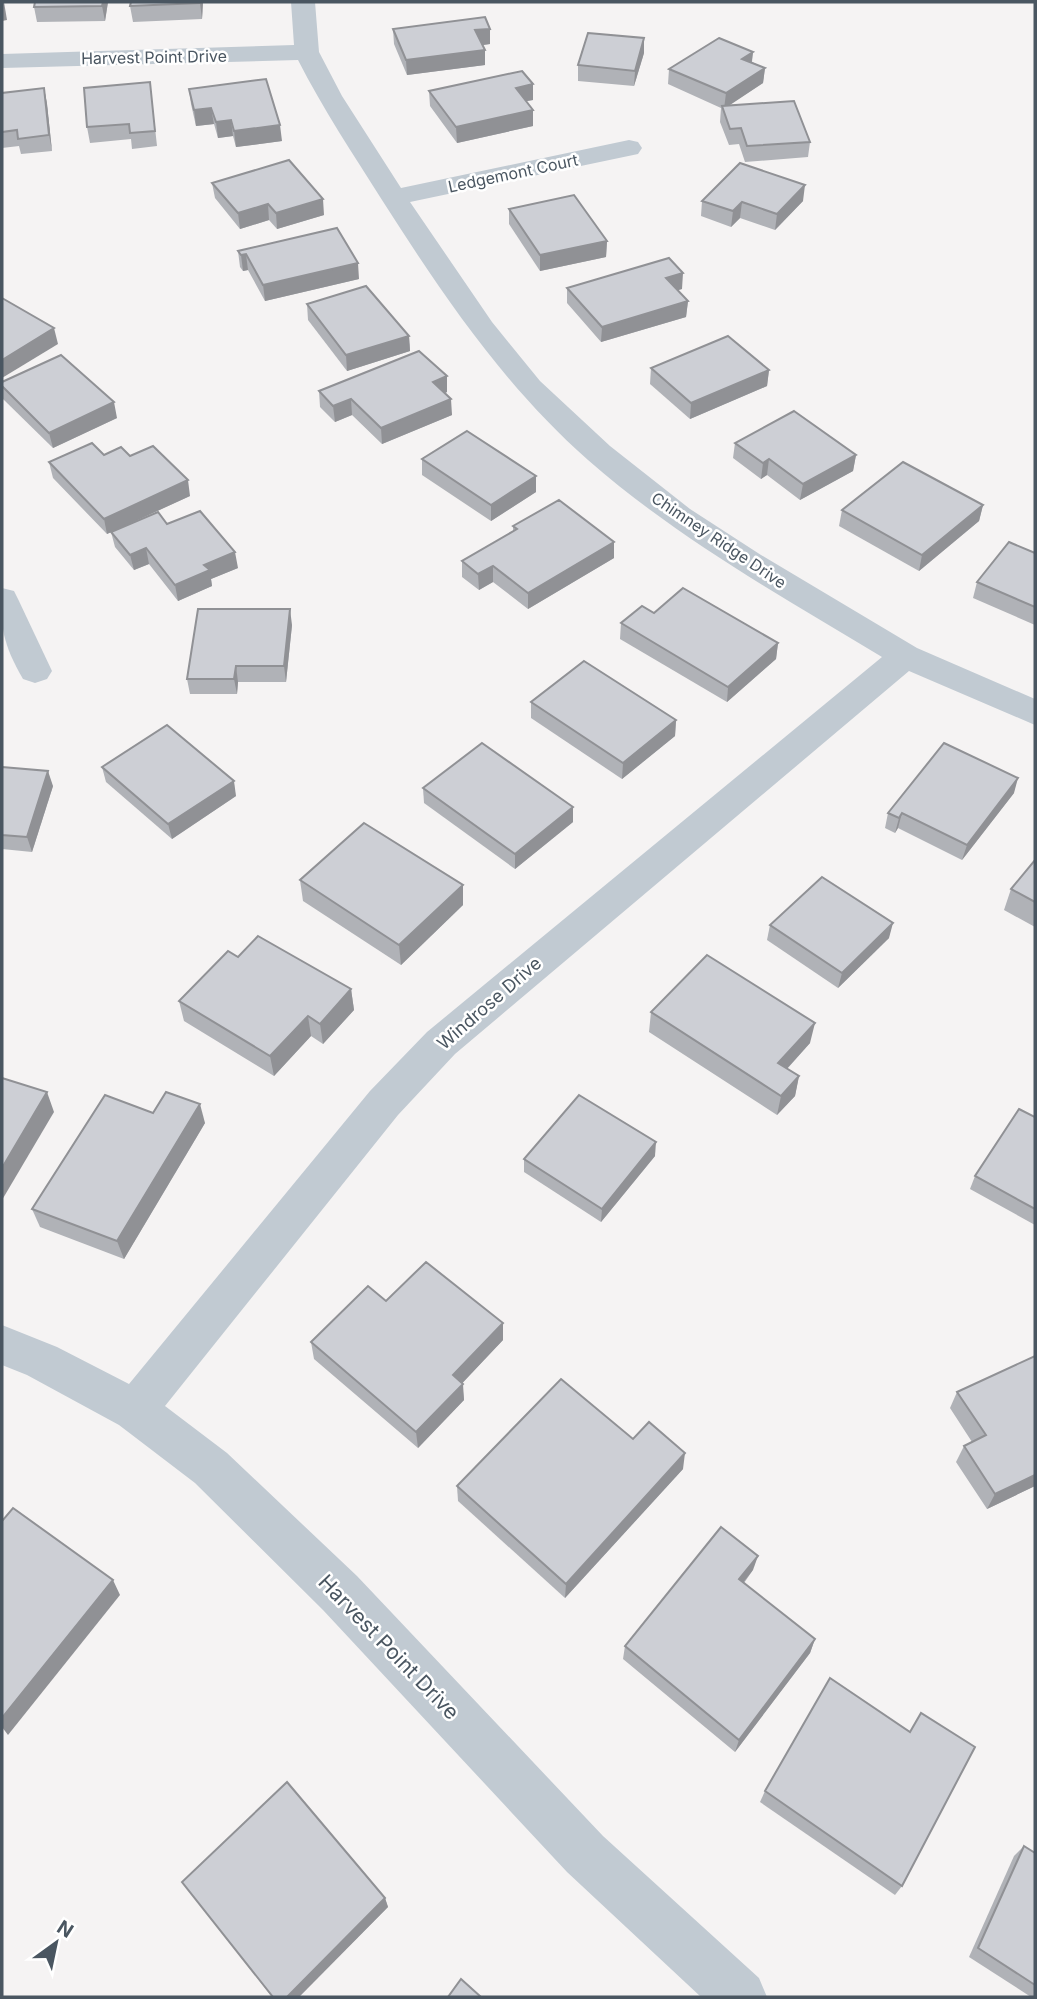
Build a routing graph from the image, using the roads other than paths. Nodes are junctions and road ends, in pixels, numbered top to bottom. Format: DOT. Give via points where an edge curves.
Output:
graph roads {
  1 [pos="303,2"];
  2 [pos="307,52"];
  3 [pos="2,61"];
  4 [pos="629,148"];
  5 [pos="396,197"];
  6 [pos="2,599"];
  7 [pos="905,656"];
  8 [pos="35,671"];
  9 [pos="1035,713"];
  10 [pos="2,1345"];
  11 [pos="135,1410"];
  12 [pos="740,1997"];
  1 -- 2 [label="street, Chimney Ridge Drive"];
  2 -- 3 [label="street, Harvest Point Drive"];
  2 -- 5 [label="street, Chimney Ridge Drive" via="329,96"];
  4 -- 5 [label="street, Ledgemont Court"];
  5 -- 7 [label="street, Chimney Ridge Drive" via="482,328 530,387 599,453 679,516"];
  6 -- 8 [label="street"];
  7 -- 9 [label="street, Chimney Ridge Drive"];
  7 -- 11 [label="street, Windrose Drive" via="441,1043 376,1113"];
  10 -- 11 [label="street, Harvest Point Drive"];
  11 -- 12 [label="street, Harvest Point Drive" via="211,1468 340,1593 584,1854"];
}
